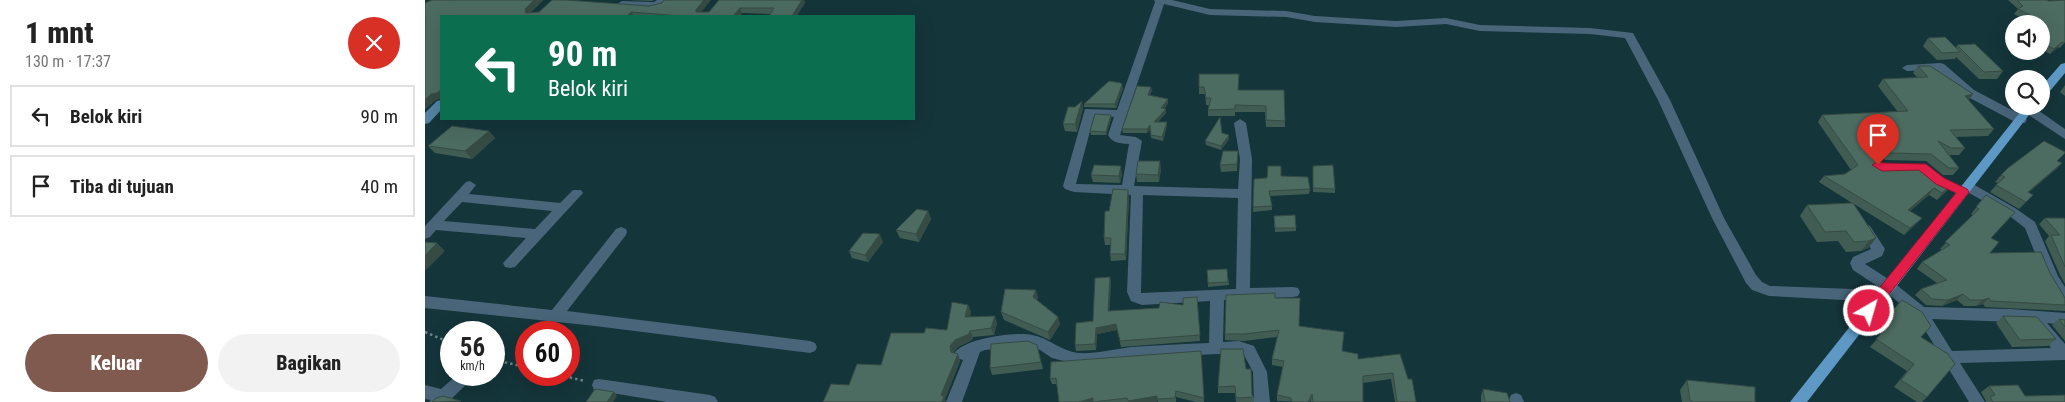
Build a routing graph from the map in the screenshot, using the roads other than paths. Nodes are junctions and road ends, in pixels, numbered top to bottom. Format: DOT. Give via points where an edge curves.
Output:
graph roads {
  1 [pos="664,0"];
  2 [pos="1160,0"];
  3 [pos="610,4"];
  4 [pos="1907,68"];
  5 [pos="2064,68"];
  6 [pos="2050,84"];
  7 [pos="440,105"];
  8 [pos="2005,105"];
  9 [pos="1120,114"];
  10 [pos="2025,115"];
  11 [pos="2032,115"];
  12 [pos="425,120"];
  13 [pos="1240,123"];
  14 [pos="2065,135"];
  15 [pos="1925,168"];
  16 [pos="470,185"];
  17 [pos="1965,189"];
  18 [pos="1132,190"];
  19 [pos="577,193"];
  20 [pos="1244,194"];
  21 [pos="459,197"];
  22 [pos="563,208"];
  23 [pos="1861,224"];
  24 [pos="429,229"];
  25 [pos="621,232"];
  26 [pos="537,234"];
  27 [pos="511,263"];
  28 [pos="1884,291"];
  29 [pos="1293,292"];
  30 [pos="1243,294"];
  31 [pos="1217,296"];
  32 [pos="2065,298"];
  33 [pos="425,302"];
  34 [pos="1921,313"];
  35 [pos="555,316"];
  36 [pos="2034,316"];
  37 [pos="2065,320"];
  38 [pos="975,346"];
  39 [pos="810,347"];
  40 [pos="1216,349"];
  41 [pos="961,354"];
  42 [pos="2065,354"];
  43 [pos="1948,357"];
  44 [pos="599,384"];
  45 [pos="455,386"];
  46 [pos="425,392"];
  47 [pos="440,399"];
  48 [pos="710,402"];
  49 [pos="953,402"];
  50 [pos="1262,402"];
  51 [pos="1797,402"];
  52 [pos="1977,402"];
  1 -- 3 [label="street" via="652,6"];
  2 -- 9 [label="street"];
  2 -- 28 [label="street" via="1210,12 1286,14 1401,25 1446,21 1480,28 1629,34 1664,100 1718,218 1757,286 1769,291"];
  4 -- 8 [label="street" via="1941,66 1970,93"];
  5 -- 6 [label="main road"];
  7 -- 12 [label="street"];
  9 -- 18 [label="street" via="1114,137 1136,141"];
  9 -- 18 [label="street" via="1089,112 1069,186"];
  10 -- 17 [label="main road"];
  11 -- 14 [label="street"];
  13 -- 20 [label="street" via="1246,158"];
  15 -- 17 [label="street" via="1940,181"];
  16 -- 21 [label="street"];
  17 -- 28 [label="main road"];
  17 -- 32 [label="street" via="2011,211 2030,225 2052,278"];
  18 -- 20 [label="street"];
  18 -- 31 [label="street" via="1136,298"];
  19 -- 22 [label="street"];
  20 -- 30 [label="street"];
  21 -- 22 [label="street"];
  21 -- 24 [label="street"];
  22 -- 26 [label="street"];
  23 -- 28 [label="street" via="1879,249 1857,264"];
  24 -- 26 [label="street"];
  25 -- 35 [label="street"];
  26 -- 27 [label="street"];
  28 -- 34 [label="street"];
  28 -- 51 [label="main road"];
  29 -- 30 [label="street"];
  30 -- 31 [label="street"];
  31 -- 40 [label="street"];
  33 -- 35 [label="street"];
  34 -- 36 [label="street"];
  34 -- 43 [label="street"];
  35 -- 39 [label="street"];
  36 -- 37 [label="street"];
  36 -- 42 [label="street"];
  38 -- 40 [label="street" via="1031,340 1057,354 1079,359 1154,351"];
  38 -- 41 [label="street"];
  38 -- 49 [label="street"];
  40 -- 50 [label="street" via="1239,347 1249,350 1260,372"];
  42 -- 43 [label="street"];
  43 -- 52 [label="street"];
  44 -- 48 [label="street"];
  45 -- 47 [label="street"];
  46 -- 47 [label="street"];
}
